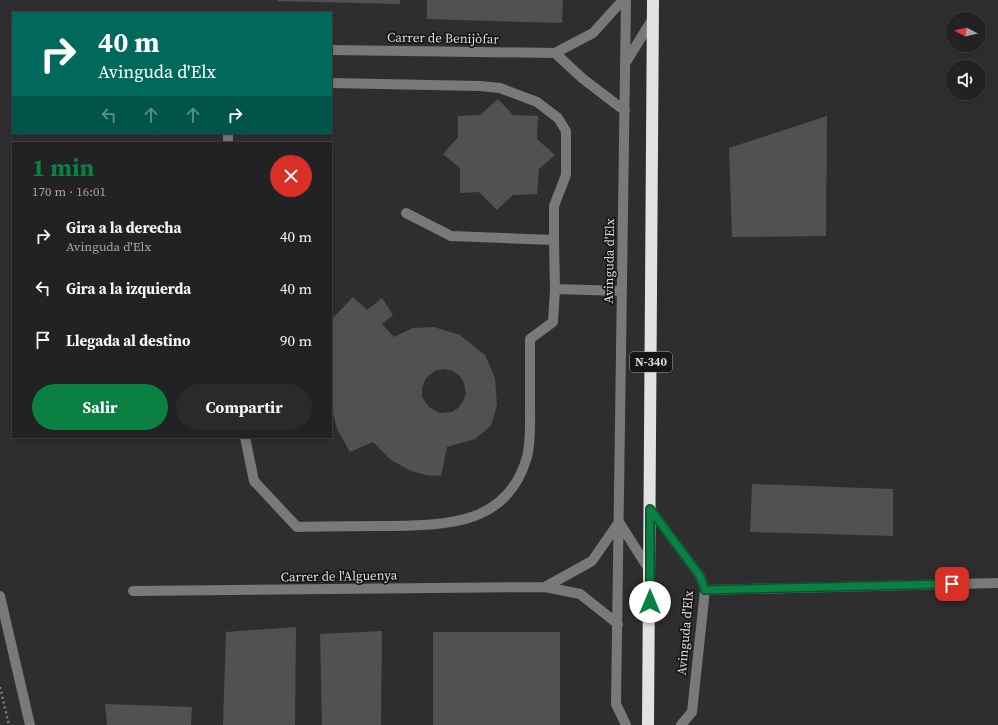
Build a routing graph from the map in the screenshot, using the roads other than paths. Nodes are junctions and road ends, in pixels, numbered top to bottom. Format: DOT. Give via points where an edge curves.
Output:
graph roads {
  1 [pos="623,0"];
  2 [pos="626,0"];
  3 [pos="653,0"];
  4 [pos="652,20"];
  5 [pos="332,50"];
  6 [pos="555,52"];
  7 [pos="625,63"];
  8 [pos="332,83"];
  9 [pos="625,111"];
  10 [pos="406,213"];
  11 [pos="554,240"];
  12 [pos="555,289"];
  13 [pos="622,291"];
  14 [pos="245,438"];
  15 [pos="650,509"];
  16 [pos="619,522"];
  17 [pos="650,572"];
  18 [pos="998,583"];
  19 [pos="545,587"];
  20 [pos="705,590"];
  21 [pos="133,591"];
  22 [pos="0,596"];
  23 [pos="618,624"];
  24 [pos="30,725"];
  25 [pos="626,725"];
  26 [pos="648,725"];
  27 [pos="681,725"];
  1 -- 6 [label="street, Carrer de Benijòfar" via="593,33"];
  2 -- 7 [label="street, Avinguda d'Elx"];
  3 -- 4 [label="highway, N-340"];
  4 -- 7 [label="street"];
  4 -- 15 [label="highway, N-340"];
  5 -- 6 [label="street, Carrer de Benijòfar"];
  6 -- 9 [label="street" via="582,78"];
  7 -- 9 [label="street, Avinguda d'Elx"];
  8 -- 11 [label="street" via="480,86 500,88 537,102 558,118 566,131 566,175 554,206"];
  9 -- 13 [label="street, Avinguda d'Elx"];
  10 -- 11 [label="street" via="451,236"];
  11 -- 12 [label="street"];
  12 -- 13 [label="street"];
  12 -- 14 [label="street" via="553,322 530,339 530,433 527,456 520,476 508,495 480,514 429,525 297,527 254,482"];
  13 -- 16 [label="street, Avinguda d'Elx"];
  15 -- 17 [label="highway, N-340"];
  15 -- 20 [label="street, Avinguda d'Elx" via="700,576"];
  16 -- 17 [label="street"];
  16 -- 19 [label="street" via="592,561"];
  16 -- 23 [label="street, Avinguda d'Elx"];
  17 -- 26 [label="highway, N-340"];
  18 -- 20 [label="street"];
  19 -- 21 [label="street, Carrer de l'Alguenya"];
  19 -- 23 [label="street, Carrer de l'Alguenya" via="580,594"];
  20 -- 27 [label="street, Avinguda d'Elx" via="692,712"];
  22 -- 24 [label="street"];
  23 -- 25 [label="street, Avinguda d'Elx" via="616,704"];
}
